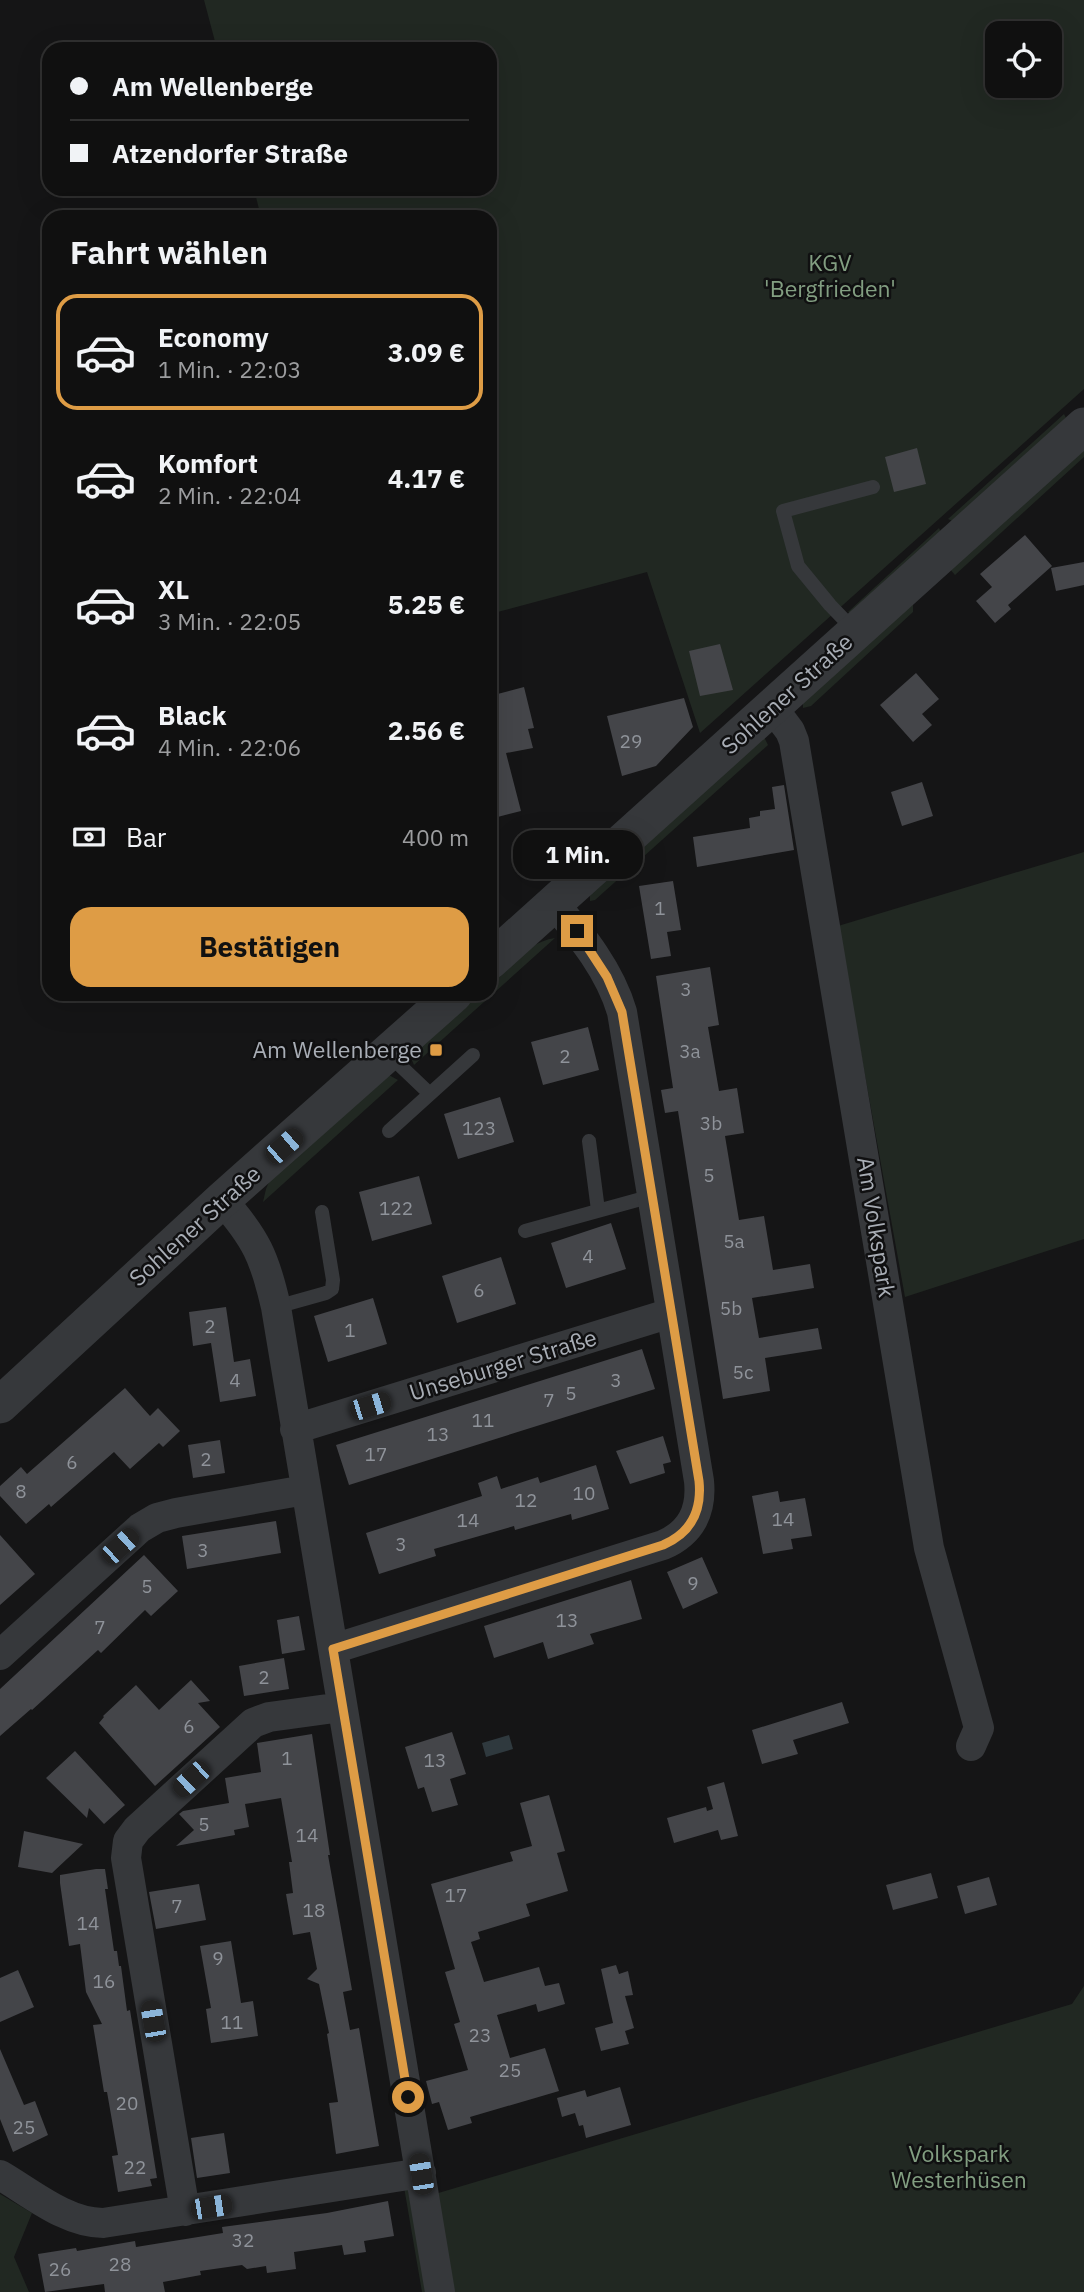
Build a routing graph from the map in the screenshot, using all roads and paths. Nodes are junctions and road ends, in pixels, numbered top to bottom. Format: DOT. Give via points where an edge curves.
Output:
graph roads {
  1 [pos="1084,426"];
  2 [pos="873,487"];
  3 [pos="856,632"];
  4 [pos="772,707"];
  5 [pos="554,904"];
  6 [pos="497,955"];
  7 [pos="446,1001"];
  8 [pos="388,1054"];
  9 [pos="473,1055"];
  10 [pos="430,1094"];
  11 [pos="389,1131"];
  12 [pos="589,1141"];
  13 [pos="652,1196"];
  14 [pos="222,1200"];
  15 [pos="598,1210"];
  16 [pos="322,1212"];
  17 [pos="525,1231"];
  18 [pos="276,1307"];
  19 [pos="671,1312"];
  20 [pos="0,1405"];
  21 [pos="295,1429"];
  22 [pos="305,1490"];
  23 [pos="333,1649"];
  24 [pos="0,1655"];
  25 [pos="342,1707"];
  26 [pos="971,1746"];
  27 [pos="421,2174"];
  28 [pos="0,2175"];
  29 [pos="185,2211"];
  30 [pos="440,2292"];
  1 -- 3 [label="street, Sohlener Straße"];
  2 -- 3 [label="lane" via="783,511 798,566"];
  3 -- 4 [label="street, Sohlener Straße"];
  4 -- 5 [label="street, Sohlener Straße"];
  4 -- 26 [label="street, Am Volkspark" via="794,741 929,1548 979,1728"];
  5 -- 6 [label="street, Sohlener Straße"];
  5 -- 13 [label="street" via="586,942 619,1002"];
  7 -- 8 [label="street, Sohlener Straße"];
  8 -- 10 [label="lane"];
  8 -- 14 [label="street, Sohlener Straße"];
  9 -- 10 [label="lane"];
  10 -- 11 [label="lane"];
  12 -- 15 [label="lane"];
  13 -- 15 [label="lane"];
  13 -- 19 [label="street"];
  14 -- 18 [label="street" via="260,1252"];
  14 -- 20 [label="street, Sohlener Straße"];
  15 -- 17 [label="lane"];
  16 -- 18 [label="lane" via="332,1289"];
  18 -- 21 [label="street"];
  19 -- 21 [label="street, Unseburger Straße"];
  19 -- 23 [label="street" via="699,1488 697,1512 686,1531 663,1545"];
  21 -- 22 [label="street"];
  22 -- 23 [label="street"];
  22 -- 24 [label="street" via="151,1521"];
  23 -- 25 [label="street"];
  25 -- 27 [label="street"];
  25 -- 29 [label="street" via="253,1723 128,1841 126,1858"];
  27 -- 29 [label="street"];
  27 -- 30 [label="street"];
  28 -- 29 [label="street" via="83,2222"];
}
